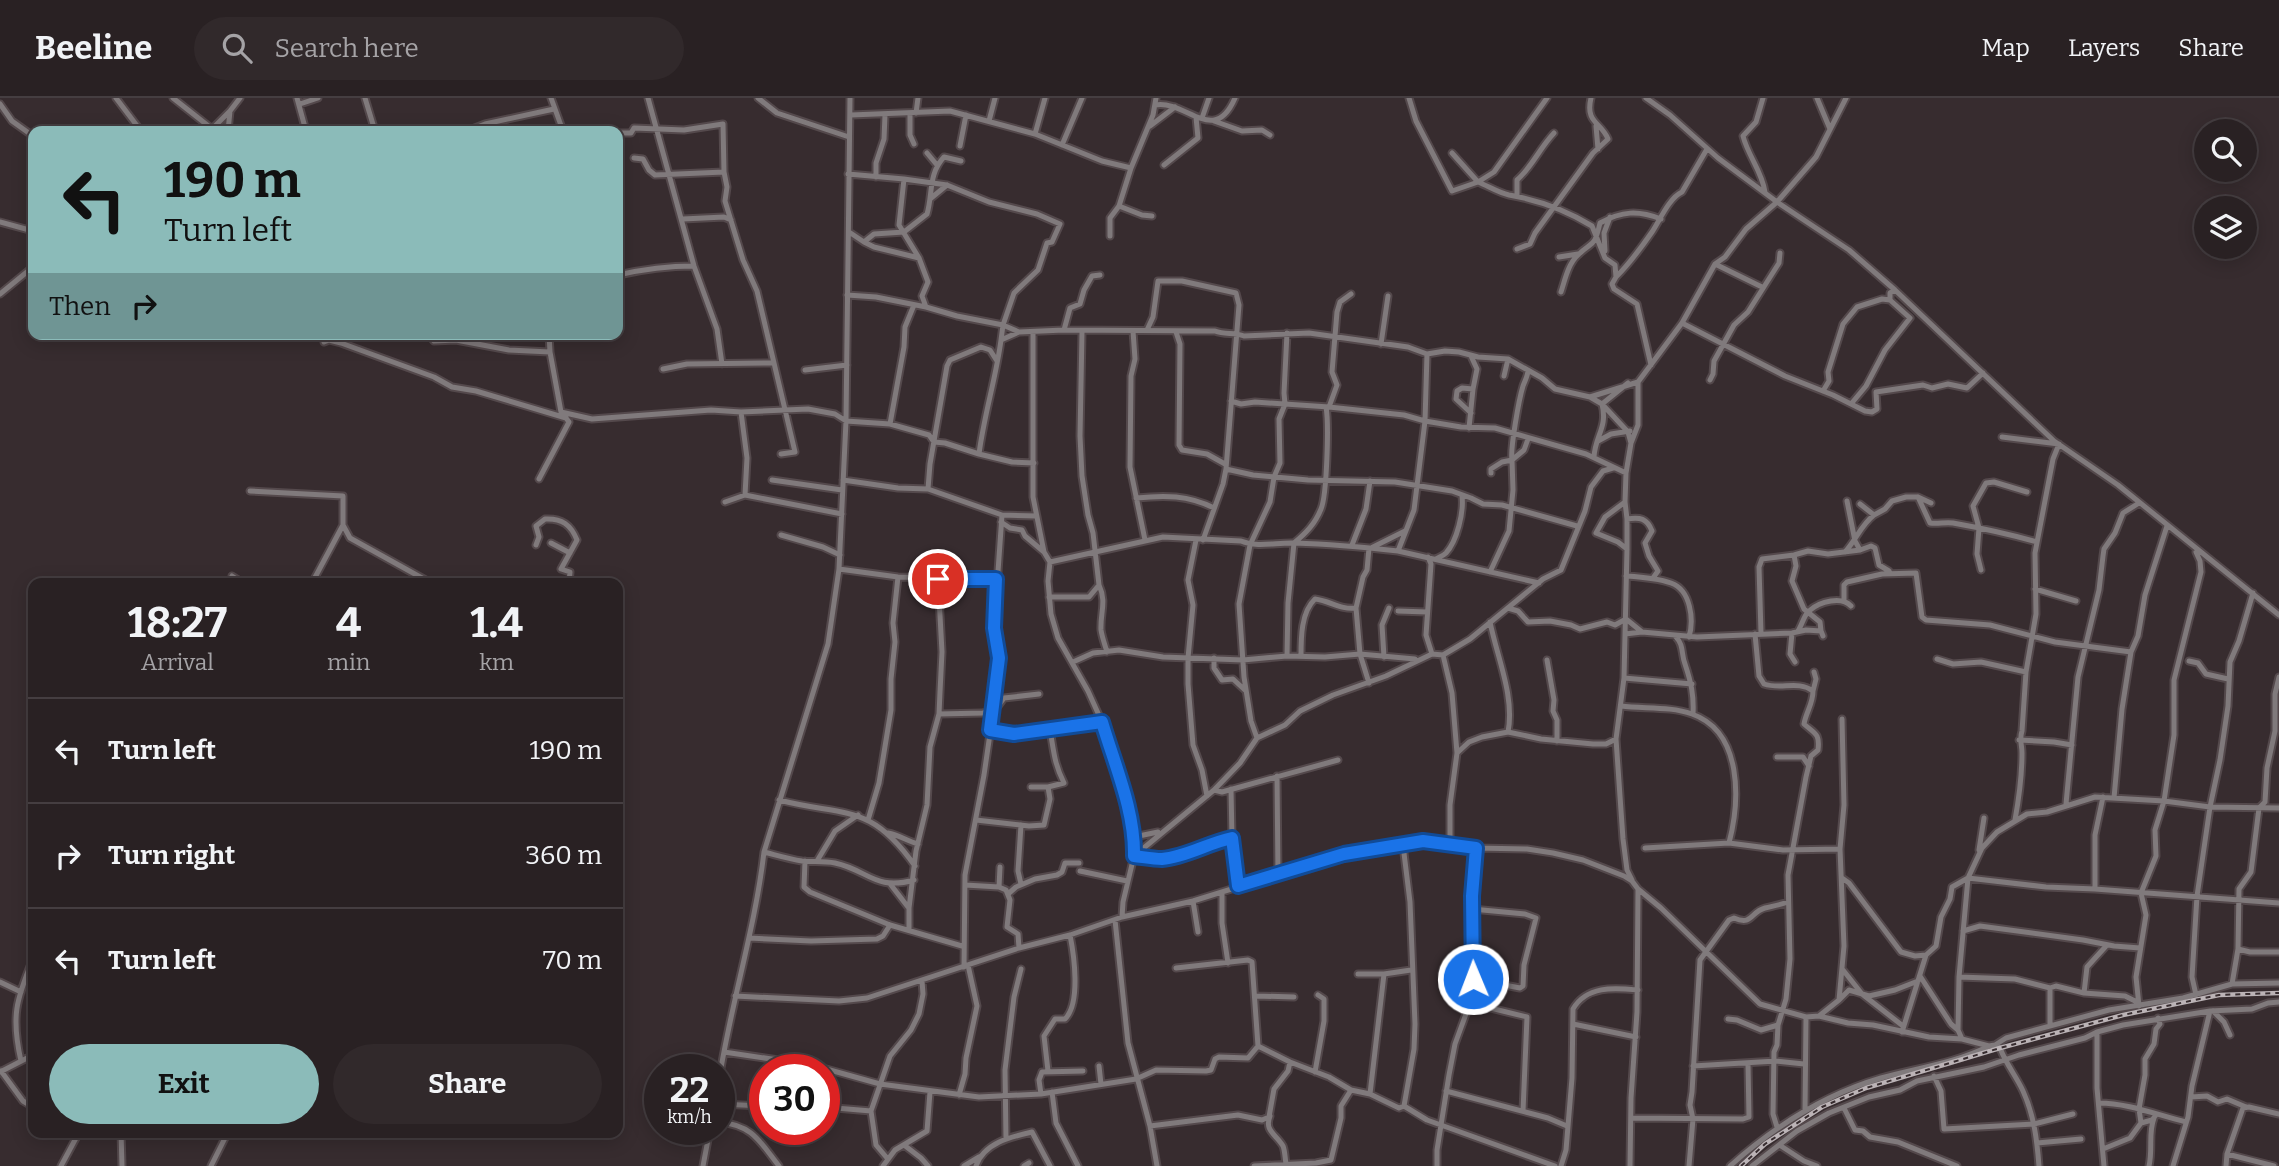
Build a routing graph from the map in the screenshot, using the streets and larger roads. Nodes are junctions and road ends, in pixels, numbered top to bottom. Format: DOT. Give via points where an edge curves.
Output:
graph roads {
  1 [pos="116,98"];
  2 [pos="173,98"];
  3 [pos="240,98"];
  4 [pos="318,98"];
  5 [pos="365,98"];
  6 [pos="551,98"];
  7 [pos="648,98"];
  8 [pos="758,98"];
  9 [pos="850,98"];
  10 [pos="918,98"];
  11 [pos="995,98"];
  12 [pos="1045,98"];
  13 [pos="1082,98"];
  14 [pos="1209,98"];
  15 [pos="1235,98"];
  16 [pos="1409,98"];
  17 [pos="1547,98"];
  18 [pos="1591,98"];
  19 [pos="1646,98"];
  20 [pos="1763,98"];
  21 [pos="1817,98"];
  22 [pos="1846,98"];
  23 [pos="299,101"];
  24 [pos="1155,101"];
  25 [pos="0,104"];
  26 [pos="1175,107"];
  27 [pos="554,109"];
  28 [pos="230,111"];
  29 [pos="886,114"];
  30 [pos="913,114"];
  31 [pos="851,115"];
  32 [pos="966,115"];
  33 [pos="1199,118"];
  34 [pos="989,121"];
  35 [pos="1214,121"];
  36 [pos="137,126"];
  37 [pos="208,126"];
  38 [pos="215,126"];
  39 [pos="228,126"];
  40 [pos="305,126"];
  41 [pos="373,126"];
  42 [pos="480,126"];
  43 [pos="561,126"];
  44 [pos="1596,126"];
  45 [pos="656,127"];
  46 [pos="1148,127"];
  47 [pos="1830,129"];
  48 [pos="28,132"];
  49 [pos="623,133"];
  50 [pos="1554,133"];
  51 [pos="1035,134"];
  52 [pos="1270,135"];
  53 [pos="849,137"];
  54 [pos="914,144"];
  55 [pos="1062,145"];
  56 [pos="960,146"];
  57 [pos="1598,149"];
  58 [pos="1707,149"];
  59 [pos="1452,152"];
  60 [pos="927,153"];
  61 [pos="634,158"];
  62 [pos="961,161"];
  63 [pos="937,165"];
  64 [pos="1164,165"];
  65 [pos="1131,168"];
  66 [pos="724,172"];
  67 [pos="848,174"];
  68 [pos="670,175"];
  69 [pos="876,177"];
  70 [pos="904,178"];
  71 [pos="931,182"];
  72 [pos="1478,182"];
  73 [pos="947,186"];
  74 [pos="1765,192"];
  75 [pos="1517,195"];
  76 [pos="930,199"];
  77 [pos="1777,202"];
  78 [pos="1119,206"];
  79 [pos="1555,207"];
  80 [pos="1152,216"];
  81 [pos="1610,217"];
  82 [pos="683,219"];
  83 [pos="1661,219"];
  84 [pos="730,220"];
  85 [pos="0,222"];
  86 [pos="28,230"];
  87 [pos="849,232"];
  88 [pos="904,232"];
  89 [pos="1110,236"];
  90 [pos="1597,237"];
  91 [pos="864,242"];
  92 [pos="1517,249"];
  93 [pos="1780,253"];
  94 [pos="1578,254"];
  95 [pos="1559,257"];
  96 [pos="919,258"];
  97 [pos="1605,258"];
  98 [pos="1715,264"];
  99 [pos="694,266"];
  100 [pos="28,271"];
  101 [pos="623,274"];
  102 [pos="1100,275"];
  103 [pos="1616,277"];
  104 [pos="1762,287"];
  105 [pos="1561,292"];
  106 [pos="0,294"];
  107 [pos="1351,294"];
  108 [pos="1892,294"];
  109 [pos="848,295"];
  110 [pos="1388,296"];
  111 [pos="911,307"];
  112 [pos="926,307"];
  113 [pos="1682,323"];
  114 [pos="1003,325"];
  115 [pos="1064,330"];
  116 [pos="1147,330"];
  117 [pos="1133,331"];
  118 [pos="1019,332"];
  119 [pos="1082,332"];
  120 [pos="1176,332"];
  121 [pos="1033,333"];
  122 [pos="1236,333"];
  123 [pos="1287,333"];
  124 [pos="1244,336"];
  125 [pos="1334,337"];
  126 [pos="324,340"];
  127 [pos="433,340"];
  128 [pos="446,340"];
  129 [pos="549,340"];
  130 [pos="1001,340"];
  131 [pos="1234,344"];
  132 [pos="1381,344"];
  133 [pos="1725,344"];
  134 [pos="550,352"];
  135 [pos="1427,354"];
  136 [pos="1470,355"];
  137 [pos="1508,359"];
  138 [pos="772,363"];
  139 [pos="722,364"];
  140 [pos="998,364"];
  141 [pos="847,365"];
  142 [pos="1651,365"];
  143 [pos="663,369"];
  144 [pos="805,370"];
  145 [pos="1528,370"];
  146 [pos="1983,373"];
  147 [pos="1504,376"];
  148 [pos="1710,380"];
  149 [pos="1638,382"];
  150 [pos="1628,383"];
  151 [pos="1473,389"];
  152 [pos="1823,391"];
  153 [pos="1590,397"];
  154 [pos="1231,401"];
  155 [pos="1285,404"];
  156 [pos="1602,404"];
  157 [pos="1852,404"];
  158 [pos="1327,407"];
  159 [pos="785,411"];
  160 [pos="741,412"];
  161 [pos="1471,413"];
  162 [pos="846,421"];
  163 [pos="1425,421"];
  164 [pos="890,424"];
  165 [pos="1638,425"];
  166 [pos="1469,428"];
  167 [pos="1628,432"];
  168 [pos="1515,434"];
  169 [pos="2002,437"];
  170 [pos="1528,439"];
  171 [pos="1598,441"];
  172 [pos="934,442"];
  173 [pos="1631,443"];
  174 [pos="2059,444"];
  175 [pos="1594,448"];
  176 [pos="781,454"];
  177 [pos="979,454"];
  178 [pos="1586,454"];
  179 [pos="1594,457"];
  180 [pos="1511,460"];
  181 [pos="1034,463"];
  182 [pos="1226,467"];
  183 [pos="1613,468"];
  184 [pos="1491,473"];
  185 [pos="1626,473"];
  186 [pos="1274,477"];
  187 [pos="539,479"];
  188 [pos="772,480"];
  189 [pos="843,480"];
  190 [pos="1324,480"];
  191 [pos="1370,481"];
  192 [pos="1417,486"];
  193 [pos="929,489"];
  194 [pos="842,490"];
  195 [pos="250,491"];
  196 [pos="2027,492"];
  197 [pos="745,495"];
  198 [pos="1462,496"];
  199 [pos="1918,497"];
  200 [pos="1136,498"];
  201 [pos="1847,501"];
  202 [pos="725,502"];
  203 [pos="1625,502"];
  204 [pos="1931,503"];
  205 [pos="2138,503"];
  206 [pos="1860,504"];
  207 [pos="1214,508"];
  208 [pos="1513,509"];
  209 [pos="842,514"];
  210 [pos="1874,515"];
  211 [pos="1036,516"];
  212 [pos="1002,519"];
  213 [pos="1628,519"];
  214 [pos="343,525"];
  215 [pos="2167,526"];
  216 [pos="1577,527"];
  217 [pos="1979,528"];
  218 [pos="1405,531"];
  219 [pos="781,535"];
  220 [pos="350,538"];
  221 [pos="1144,540"];
  222 [pos="1200,540"];
  223 [pos="1855,541"];
  224 [pos="2037,542"];
  225 [pos="551,543"];
  226 [pos="1294,543"];
  227 [pos="334,544"];
  228 [pos="536,545"];
  229 [pos="1250,545"];
  230 [pos="1352,545"];
  231 [pos="1369,548"];
  232 [pos="1627,549"];
  233 [pos="2195,549"];
  234 [pos="1860,550"];
  235 [pos="1096,551"];
  236 [pos="1398,551"];
  237 [pos="1044,552"];
  238 [pos="1845,552"];
  239 [pos="570,553"];
  240 [pos="840,555"];
  241 [pos="1794,555"];
  242 [pos="1428,557"];
  243 [pos="1437,558"];
  244 [pos="1050,562"];
  245 [pos="1431,564"];
  246 [pos="839,569"];
  247 [pos="1981,570"];
  248 [pos="1490,572"];
  249 [pos="1896,573"];
  250 [pos="232,576"];
  251 [pos="1626,576"];
  252 [pos="898,577"];
  253 [pos="235,578"];
  254 [pos="315,578"];
  255 [pos="422,578"];
  256 [pos="569,578"];
  257 [pos="1653,578"];
  258 [pos="938,579"];
  259 [pos="996,579"];
  260 [pos="1539,583"];
  261 [pos="1099,585"];
  262 [pos="2035,589"];
  263 [pos="2253,593"];
  264 [pos="1049,597"];
  265 [pos="1089,597"];
  266 [pos="1844,600"];
  267 [pos="1102,601"];
  268 [pos="2076,601"];
  269 [pos="1852,606"];
  270 [pos="1356,608"];
  271 [pos="1389,608"];
  272 [pos="1508,608"];
  273 [pos="1398,611"];
  274 [pos="1808,611"];
  275 [pos="1427,612"];
  276 [pos="2279,615"];
  277 [pos="1626,619"];
  278 [pos="1490,622"];
  279 [pos="1642,632"];
  280 [pos="1795,632"];
  281 [pos="1625,634"];
  282 [pos="1758,634"];
  283 [pos="2031,636"];
  284 [pos="1676,637"];
  285 [pos="1689,637"];
  286 [pos="2086,645"];
  287 [pos="1107,652"];
  288 [pos="2131,652"];
  289 [pos="1360,654"];
  290 [pos="1432,654"];
  291 [pos="1443,655"];
  292 [pos="1287,656"];
  293 [pos="1301,656"];
  294 [pos="1384,657"];
  295 [pos="1188,658"];
  296 [pos="1214,658"];
  297 [pos="1419,659"];
  298 [pos="1937,659"];
  299 [pos="1243,660"];
  300 [pos="1547,660"];
  301 [pos="2189,661"];
  302 [pos="1073,662"];
  303 [pos="1795,662"];
  304 [pos="1814,672"];
  305 [pos="2026,673"];
  306 [pos="2279,677"];
  307 [pos="1624,678"];
  308 [pos="2228,679"];
  309 [pos="1368,683"];
  310 [pos="1692,684"];
  311 [pos="1247,691"];
  312 [pos="1812,691"];
  313 [pos="1039,694"];
  314 [pos="1621,706"];
  315 [pos="995,710"];
  316 [pos="1693,714"];
  317 [pos="939,715"];
  318 [pos="1842,719"];
  319 [pos="1102,722"];
  320 [pos="990,730"];
  321 [pos="1050,730"];
  322 [pos="1508,732"];
  323 [pos="1257,738"];
  324 [pos="1616,739"];
  325 [pos="2019,740"];
  326 [pos="1558,741"];
  327 [pos="2072,746"];
  328 [pos="1457,753"];
  329 [pos="1777,757"];
  330 [pos="1338,760"];
  331 [pos="1810,766"];
  332 [pos="1277,776"];
  333 [pos="1031,787"];
  334 [pos="1048,787"];
  335 [pos="1231,789"];
  336 [pos="1214,790"];
  337 [pos="1207,796"];
  338 [pos="2103,797"];
  339 [pos="2114,798"];
  340 [pos="779,800"];
  341 [pos="2164,801"];
  342 [pos="2066,804"];
  343 [pos="2210,807"];
  344 [pos="2259,807"];
  345 [pos="2279,808"];
  346 [pos="858,815"];
  347 [pos="1984,818"];
  348 [pos="868,820"];
  349 [pos="976,820"];
  350 [pos="2015,820"];
  351 [pos="1021,825"];
  352 [pos="1166,829"];
  353 [pos="888,833"];
  354 [pos="1134,837"];
  355 [pos="1232,838"];
  356 [pos="1450,843"];
  357 [pos="1729,843"];
  358 [pos="918,844"];
  359 [pos="1403,845"];
  360 [pos="1476,848"];
  361 [pos="1644,848"];
  362 [pos="1840,849"];
  363 [pos="1791,851"];
  364 [pos="764,852"];
  365 [pos="1134,856"];
  366 [pos="1977,857"];
  367 [pos="805,861"];
  368 [pos="817,861"];
  369 [pos="1079,863"];
  370 [pos="915,866"];
  371 [pos="1000,867"];
  372 [pos="1080,871"];
  373 [pos="1278,875"];
  374 [pos="1842,878"];
  375 [pos="1968,878"];
  376 [pos="914,880"];
  377 [pos="1127,881"];
  378 [pos="1632,881"];
  379 [pos="1021,884"];
  380 [pos="891,885"];
  381 [pos="965,885"];
  382 [pos="1238,886"];
  383 [pos="999,887"];
  384 [pos="1638,889"];
  385 [pos="2095,889"];
  386 [pos="1222,892"];
  387 [pos="2141,893"];
  388 [pos="1008,894"];
  389 [pos="2197,896"];
  390 [pos="2240,900"];
  391 [pos="1193,901"];
  392 [pos="1787,902"];
  393 [pos="2279,903"];
  394 [pos="909,908"];
  395 [pos="1472,909"];
  396 [pos="1122,917"];
  397 [pos="1115,920"];
  398 [pos="890,925"];
  399 [pos="909,929"];
  400 [pos="1962,931"];
  401 [pos="1198,932"];
  402 [pos="1070,934"];
  403 [pos="750,938"];
  404 [pos="2107,945"];
  405 [pos="962,946"];
  406 [pos="1019,948"];
  407 [pos="2140,948"];
  408 [pos="2238,948"];
  409 [pos="1704,952"];
  410 [pos="2279,952"];
  411 [pos="1926,955"];
  412 [pos="1227,962"];
  413 [pos="966,966"];
  414 [pos="1176,968"];
  415 [pos="1021,969"];
  416 [pos="1411,970"];
  417 [pos="1843,970"];
  418 [pos="28,973"];
  419 [pos="1358,974"];
  420 [pos="1384,974"];
  421 [pos="898,978"];
  422 [pos="1919,978"];
  423 [pos="1959,978"];
  424 [pos="1473,979"];
  425 [pos="922,981"];
  426 [pos="0,982"];
  427 [pos="2279,983"];
  428 [pos="2232,984"];
  429 [pos="900,987"];
  430 [pos="2050,988"];
  431 [pos="1638,990"];
  432 [pos="21,992"];
  433 [pos="2084,993"];
  434 [pos="1318,995"];
  435 [pos="1862,995"];
  436 [pos="2196,995"];
  437 [pos="735,996"];
  438 [pos="1256,996"];
  439 [pos="1294,997"];
  440 [pos="1839,1000"];
  441 [pos="2279,1002"];
  442 [pos="1471,1003"];
  443 [pos="2136,1005"];
  444 [pos="1783,1011"];
  445 [pos="2211,1011"];
  446 [pos="1819,1016"];
  447 [pos="1806,1017"];
  448 [pos="2158,1018"];
  449 [pos="1728,1020"];
  450 [pos="1573,1024"];
  451 [pos="1779,1025"];
  452 [pos="2050,1025"];
  453 [pos="1902,1029"];
  454 [pos="1958,1030"];
  455 [pos="2097,1032"];
  456 [pos="2230,1034"];
  457 [pos="1636,1037"];
  458 [pos="2085,1038"];
  459 [pos="1962,1040"];
  460 [pos="2099,1044"];
  461 [pos="1992,1045"];
  462 [pos="1258,1046"];
  463 [pos="724,1052"];
  464 [pos="28,1057"];
  465 [pos="21,1060"];
  466 [pos="2004,1060"];
  467 [pos="1776,1061"];
  468 [pos="1290,1062"];
  469 [pos="1748,1064"];
  470 [pos="1804,1064"];
  471 [pos="1099,1066"];
  472 [pos="1693,1066"];
  473 [pos="0,1071"];
  474 [pos="1048,1071"];
  475 [pos="1083,1071"];
  476 [pos="1315,1072"];
  477 [pos="1934,1076"];
  478 [pos="1136,1079"];
  479 [pos="880,1084"];
  480 [pos="1101,1084"];
  481 [pos="1351,1090"];
  482 [pos="1446,1091"];
  483 [pos="930,1092"];
  484 [pos="1052,1092"];
  485 [pos="1041,1094"];
  486 [pos="1370,1094"];
  487 [pos="959,1095"];
  488 [pos="1005,1097"];
  489 [pos="2191,1097"];
  490 [pos="2099,1102"];
  491 [pos="2113,1103"];
  492 [pos="28,1104"];
  493 [pos="1404,1106"];
  494 [pos="2246,1107"];
  495 [pos="840,1108"];
  496 [pos="1844,1108"];
  497 [pos="2139,1109"];
  498 [pos="871,1111"];
  499 [pos="1523,1111"];
  500 [pos="1805,1111"];
  501 [pos="2099,1111"];
  502 [pos="1271,1113"];
  503 [pos="2073,1114"];
  504 [pos="2279,1114"];
  505 [pos="2156,1115"];
  506 [pos="1631,1118"];
  507 [pos="1693,1119"];
  508 [pos="2186,1122"];
  509 [pos="2141,1123"];
  510 [pos="735,1124"];
  511 [pos="2034,1124"];
  512 [pos="1441,1125"];
  513 [pos="1567,1125"];
  514 [pos="1150,1126"];
  515 [pos="1777,1128"];
  516 [pos="76,1138"];
  517 [pos="121,1138"];
  518 [pos="225,1138"];
  519 [pos="1006,1139"];
  520 [pos="2081,1139"];
  521 [pos="2037,1143"];
  522 [pos="707,1145"];
  523 [pos="904,1145"];
  524 [pos="1781,1146"];
  525 [pos="2104,1149"];
  526 [pos="2227,1154"];
  527 [pos="979,1156"];
  528 [pos="887,1158"];
  529 [pos="1286,1164"];
  530 [pos="61,1166"];
  531 [pos="122,1166"];
  532 [pos="211,1166"];
  533 [pos="703,1166"];
  534 [pos="779,1166"];
  535 [pos="883,1166"];
  536 [pos="928,1166"];
  537 [pos="964,1166"];
  538 [pos="976,1166"];
  539 [pos="1050,1166"];
  540 [pos="1078,1166"];
  541 [pos="1157,1166"];
  542 [pos="1254,1166"];
  543 [pos="1437,1166"];
  544 [pos="1555,1166"];
  545 [pos="1561,1166"];
  546 [pos="1630,1166"];
  547 [pos="1689,1166"];
  548 [pos="1730,1166"];
  549 [pos="1752,1166"];
  550 [pos="1816,1166"];
  551 [pos="1957,1166"];
  552 [pos="2039,1166"];
  553 [pos="2104,1166"];
  554 [pos="2149,1166"];
  555 [pos="2173,1166"];
  556 [pos="2226,1166"];
  557 [pos="2274,1166"];
  1 -- 36 [label="street"];
  2 -- 37 [label="street"];
  3 -- 28 [label="street"];
  4 -- 23 [label="street"];
  5 -- 41 [label="street"];
  6 -- 27 [label="street"];
  7 -- 45 [label="street"];
  8 -- 53 [label="street" via="777,113"];
  9 -- 31 [label="street"];
  10 -- 30 [label="street"];
  11 -- 34 [label="street"];
  12 -- 51 [label="street"];
  13 -- 55 [label="street"];
  14 -- 33 [label="street"];
  15 -- 35 [label="street"];
  16 -- 72 [label="street" via="1452,191"];
  17 -- 72 [label="street" via="1494,172"];
  18 -- 44 [label="street" via="1590,113"];
  19 -- 58 [label="street"];
  20 -- 74 [label="street" via="1756,122 1743,136"];
  21 -- 47 [label="street"];
  22 -- 47 [label="street"];
  23 -- 40 [label="street"];
  24 -- 26 [label="street"];
  24 -- 46 [label="street"];
  25 -- 48 [label="street"];
  26 -- 33 [label="street"];
  26 -- 46 [label="street"];
  27 -- 42 [label="street"];
  27 -- 43 [label="street"];
  28 -- 38 [label="street"];
  28 -- 39 [label="street"];
  29 -- 30 [label="street"];
  29 -- 31 [label="street"];
  29 -- 69 [label="street"];
  30 -- 32 [label="street" via="950,111"];
  30 -- 54 [label="street" via="909,135"];
  31 -- 53 [label="street"];
  32 -- 34 [label="street"];
  32 -- 56 [label="street"];
  33 -- 35 [label="street"];
  33 -- 64 [label="street" via="1198,138"];
  34 -- 51 [label="street"];
  35 -- 52 [label="street"];
  44 -- 57 [label="street"];
  44 -- 57 [label="street" via="1608,136"];
  45 -- 49 [label="street"];
  45 -- 66 [label="street" via="684,130 723,124"];
  45 -- 68 [label="street"];
  46 -- 65 [label="street"];
  47 -- 77 [label="street" via="1816,157"];
  50 -- 75 [label="street" via="1517,180"];
  51 -- 55 [label="street"];
  53 -- 67 [label="street"];
  55 -- 65 [label="street"];
  57 -- 79 [label="street"];
  58 -- 74 [label="street"];
  58 -- 83 [label="street"];
  59 -- 72 [label="street"];
  60 -- 63 [label="street"];
  61 -- 68 [label="street" via="643,159 655,175"];
  62 -- 63 [label="street" via="944,157"];
  63 -- 71 [label="street"];
  65 -- 78 [label="street"];
  66 -- 68 [label="street"];
  66 -- 84 [label="street"];
  67 -- 69 [label="street"];
  67 -- 87 [label="street"];
  68 -- 82 [label="street"];
  69 -- 70 [label="street"];
  70 -- 71 [label="street"];
  70 -- 88 [label="street" via="898,225"];
  71 -- 73 [label="street"];
  71 -- 76 [label="street"];
  72 -- 75 [label="street"];
  73 -- 76 [label="street"];
  73 -- 114 [label="street" via="1060,224 1052,242 1047,243 1038,270 1014,293"];
  74 -- 77 [label="street"];
  75 -- 79 [label="street"];
  76 -- 88 [label="street" via="927,214"];
  77 -- 98 [label="street"];
  77 -- 108 [label="street" via="1849,250"];
  78 -- 80 [label="street"];
  78 -- 89 [label="street" via="1110,218"];
  79 -- 90 [label="street" via="1592,226"];
  79 -- 92 [label="street" via="1530,244"];
  81 -- 83 [label="street" via="1636,212"];
  81 -- 90 [label="street" via="1600,223"];
  81 -- 97 [label="street" via="1604,233"];
  82 -- 84 [label="street"];
  82 -- 99 [label="street"];
  83 -- 103 [label="street"];
  84 -- 138 [label="street" via="757,291"];
  85 -- 86 [label="street"];
  87 -- 91 [label="street"];
  87 -- 109 [label="street"];
  88 -- 91 [label="street" via="874,234"];
  88 -- 96 [label="street"];
  90 -- 94 [label="street"];
  90 -- 97 [label="street"];
  91 -- 96 [label="street"];
  93 -- 104 [label="street" via="1779,263"];
  94 -- 95 [label="street"];
  94 -- 105 [label="street"];
  96 -- 112 [label="street" via="928,282 922,296"];
  97 -- 103 [label="street" via="1615,265"];
  98 -- 104 [label="street"];
  98 -- 113 [label="street"];
  99 -- 101 [label="street" via="642,268"];
  99 -- 139 [label="street" via="717,329"];
  100 -- 106 [label="street"];
  102 -- 115 [label="street" via="1092,276 1080,304 1070,308"];
  103 -- 142 [label="street" via="1614,289 1637,304"];
  104 -- 133 [label="street"];
  107 -- 125 [label="street" via="1340,302"];
  108 -- 146 [label="street"];
  108 -- 152 [label="street" via="1857,307 1843,324"];
  108 -- 157 [label="street" via="1910,318"];
  109 -- 111 [label="street"];
  109 -- 141 [label="street"];
  110 -- 132 [label="street"];
  111 -- 112 [label="street"];
  111 -- 164 [label="street"];
  112 -- 114 [label="street"];
  113 -- 133 [label="street"];
  113 -- 142 [label="street"];
  114 -- 118 [label="street"];
  114 -- 130 [label="street"];
  115 -- 119 [label="street"];
  115 -- 121 [label="street"];
  116 -- 117 [label="street"];
  116 -- 120 [label="street"];
  116 -- 122 [label="street" via="1158,281 1182,281 1236,293"];
  117 -- 119 [label="street"];
  117 -- 200 [label="street" via="1130,467"];
  118 -- 121 [label="street"];
  118 -- 130 [label="street"];
  119 -- 235 [label="street" via="1082,476"];
  120 -- 122 [label="street"];
  120 -- 182 [label="street" via="1180,344 1179,445 1182,450 1207,454"];
  121 -- 181 [label="street"];
  122 -- 124 [label="street"];
  122 -- 131 [label="street"];
  123 -- 124 [label="street"];
  123 -- 125 [label="street"];
  123 -- 155 [label="street"];
  124 -- 131 [label="street"];
  125 -- 132 [label="street"];
  125 -- 158 [label="street" via="1332,372 1337,385"];
  126 -- 187 [label="street" via="452,387 566,418 569,422"];
  127 -- 128 [label="street"];
  128 -- 134 [label="street"];
  129 -- 134 [label="street"];
  130 -- 140 [label="street"];
  131 -- 154 [label="street"];
  132 -- 135 [label="street"];
  133 -- 148 [label="street" via="1714,361"];
  133 -- 152 [label="street"];
  134 -- 160 [label="street" via="561,412 592,419"];
  135 -- 136 [label="street"];
  135 -- 163 [label="street"];
  136 -- 137 [label="street"];
  136 -- 151 [label="street" via="1477,369"];
  137 -- 145 [label="street"];
  137 -- 147 [label="street"];
  138 -- 139 [label="street"];
  138 -- 159 [label="street"];
  139 -- 143 [label="street"];
  140 -- 172 [label="street" via="990,351 981,347 950,360"];
  140 -- 177 [label="street"];
  141 -- 144 [label="street"];
  141 -- 162 [label="street"];
  142 -- 149 [label="street"];
  145 -- 153 [label="street" via="1555,389"];
  145 -- 168 [label="street"];
  146 -- 157 [label="street" via="1966,388 1923,385 1876,392 1877,409 1872,412"];
  146 -- 174 [label="street"];
  149 -- 150 [label="street"];
  149 -- 165 [label="street"];
  150 -- 153 [label="street"];
  150 -- 156 [label="street"];
  151 -- 161 [label="street"];
  151 -- 161 [label="street" via="1462,388 1456,395"];
  152 -- 157 [label="street"];
  153 -- 156 [label="street"];
  154 -- 155 [label="street"];
  154 -- 182 [label="street"];
  155 -- 158 [label="street"];
  155 -- 186 [label="street" via="1279,419 1280,463"];
  156 -- 167 [label="street"];
  156 -- 171 [label="street" via="1605,416"];
  158 -- 163 [label="street"];
  158 -- 190 [label="street"];
  159 -- 160 [label="street"];
  159 -- 162 [label="street" via="808,409"];
  159 -- 176 [label="street" via="794,452"];
  160 -- 197 [label="street" via="747,458"];
  161 -- 166 [label="street"];
  162 -- 164 [label="street"];
  162 -- 189 [label="street"];
  163 -- 166 [label="street"];
  163 -- 192 [label="street"];
  164 -- 172 [label="street" via="929,435"];
  165 -- 167 [label="street"];
  165 -- 173 [label="street"];
  166 -- 168 [label="street"];
  167 -- 171 [label="street"];
  167 -- 173 [label="street"];
  168 -- 170 [label="street"];
  168 -- 180 [label="street"];
  169 -- 174 [label="street"];
  170 -- 178 [label="street"];
  170 -- 180 [label="street" via="1524,450"];
  171 -- 175 [label="street"];
  172 -- 177 [label="street"];
  172 -- 193 [label="street"];
  173 -- 185 [label="street"];
  174 -- 205 [label="street"];
  174 -- 224 [label="street"];
  175 -- 178 [label="street"];
  175 -- 179 [label="street"];
  177 -- 181 [label="street"];
  178 -- 179 [label="street"];
  179 -- 183 [label="street"];
  180 -- 184 [label="street" via="1496,464"];
  180 -- 208 [label="street"];
  181 -- 211 [label="street"];
  182 -- 186 [label="street"];
  182 -- 207 [label="street"];
  183 -- 185 [label="street"];
  183 -- 216 [label="street" via="1603,471 1591,488"];
  185 -- 203 [label="street"];
  186 -- 190 [label="street"];
  186 -- 229 [label="street" via="1270,502"];
  188 -- 194 [label="street"];
  189 -- 193 [label="street"];
  189 -- 194 [label="street"];
  190 -- 191 [label="street"];
  190 -- 226 [label="street" via="1322,506 1307,533"];
  191 -- 192 [label="street"];
  191 -- 230 [label="street" via="1366,509"];
  192 -- 198 [label="street"];
  192 -- 218 [label="street"];
  193 -- 212 [label="street"];
  194 -- 209 [label="street"];
  195 -- 214 [label="street" via="343,496"];
  196 -- 217 [label="street" via="1986,483 1973,506"];
  197 -- 202 [label="street"];
  197 -- 209 [label="street"];
  198 -- 208 [label="street"];
  198 -- 243 [label="street" via="1452,541"];
  199 -- 204 [label="street"];
  199 -- 210 [label="street" via="1892,501"];
  199 -- 217 [label="street" via="1930,523"];
  200 -- 207 [label="street" via="1174,495"];
  200 -- 221 [label="street"];
  201 -- 223 [label="street"];
  203 -- 213 [label="street"];
  203 -- 232 [label="street" via="1605,517 1596,533"];
  205 -- 215 [label="street"];
  205 -- 286 [label="street" via="2123,513 2105,549"];
  206 -- 210 [label="street"];
  207 -- 222 [label="street"];
  208 -- 216 [label="street"];
  208 -- 248 [label="street" via="1509,531"];
  209 -- 240 [label="street"];
  210 -- 223 [label="street"];
  211 -- 212 [label="street"];
  211 -- 237 [label="street"];
  212 -- 237 [label="street" via="1010,528 1022,530"];
  212 -- 259 [label="street"];
  213 -- 232 [label="street"];
  213 -- 257 [label="street" via="1644,519 1652,531 1645,543 1658,570"];
  214 -- 220 [label="street"];
  214 -- 227 [label="street"];
  215 -- 233 [label="street"];
  215 -- 288 [label="street"];
  216 -- 260 [label="street" via="1561,570"];
  217 -- 224 [label="street"];
  217 -- 247 [label="street"];
  218 -- 231 [label="street"];
  218 -- 236 [label="street"];
  219 -- 240 [label="street"];
  220 -- 227 [label="street"];
  220 -- 255 [label="street"];
  221 -- 222 [label="street"];
  221 -- 235 [label="street"];
  222 -- 229 [label="street"];
  222 -- 295 [label="street" via="1188,580 1193,605"];
  223 -- 234 [label="street"];
  223 -- 238 [label="street"];
  224 -- 262 [label="street"];
  225 -- 239 [label="street"];
  226 -- 229 [label="street"];
  226 -- 230 [label="street"];
  226 -- 292 [label="street"];
  227 -- 254 [label="street"];
  228 -- 239 [label="street" via="536,526 545,519 556,519 570,527 577,540"];
  229 -- 299 [label="street" via="1238,604"];
  230 -- 231 [label="street"];
  231 -- 236 [label="street"];
  231 -- 270 [label="street"];
  232 -- 251 [label="street"];
  233 -- 263 [label="street"];
  233 -- 341 [label="street" via="2201,572 2174,680 2174,735"];
  234 -- 238 [label="street"];
  234 -- 249 [label="street" via="1875,548 1879,565"];
  235 -- 244 [label="street"];
  235 -- 261 [label="street"];
  236 -- 242 [label="street"];
  237 -- 244 [label="street"];
  238 -- 241 [label="street"];
  239 -- 256 [label="street" via="561,569 570,572"];
  240 -- 246 [label="street"];
  241 -- 274 [label="street" via="1797,566 1792,581"];
  241 -- 282 [label="street" via="1759,562"];
  242 -- 243 [label="street"];
  242 -- 245 [label="street"];
  243 -- 245 [label="street"];
  243 -- 248 [label="street"];
  244 -- 264 [label="street"];
  245 -- 275 [label="street"];
  246 -- 252 [label="street"];
  246 -- 340 [label="street" via="828,644"];
  248 -- 260 [label="street"];
  249 -- 266 [label="street" via="1847,582"];
  249 -- 283 [label="street" via="1916,573 1926,620 1990,625"];
  250 -- 253 [label="street"];
  251 -- 257 [label="street"];
  251 -- 277 [label="street"];
  252 -- 258 [label="street"];
  252 -- 348 [label="street" via="891,710"];
  257 -- 285 [label="street" via="1675,585 1689,604"];
  258 -- 259 [label="street"];
  258 -- 317 [label="street"];
  259 -- 315 [label="street" via="994,628 999,658"];
  260 -- 272 [label="street"];
  261 -- 265 [label="street"];
  261 -- 267 [label="street"];
  262 -- 268 [label="street"];
  262 -- 283 [label="street"];
  263 -- 276 [label="street"];
  263 -- 308 [label="street"];
  264 -- 265 [label="street"];
  264 -- 302 [label="street" via="1058,638"];
  265 -- 267 [label="street"];
  266 -- 269 [label="street"];
  266 -- 274 [label="street"];
  267 -- 287 [label="street" via="1101,630"];
  270 -- 289 [label="street"];
  270 -- 293 [label="street" via="1315,599 1310,603 1301,634"];
  271 -- 294 [label="street" via="1382,625"];
  272 -- 277 [label="street" via="1528,622 1550,621 1580,629 1607,622 1615,625"];
  272 -- 278 [label="street"];
  273 -- 275 [label="street"];
  274 -- 280 [label="street"];
  274 -- 280 [label="street" via="1820,622 1822,634"];
  275 -- 290 [label="street" via="1426,635"];
  277 -- 279 [label="street"];
  277 -- 281 [label="street"];
  278 -- 291 [label="street"];
  278 -- 322 [label="street" via="1505,683"];
  279 -- 281 [label="street"];
  279 -- 284 [label="street"];
  280 -- 282 [label="street"];
  280 -- 303 [label="street" via="1790,654"];
  281 -- 307 [label="street"];
  282 -- 285 [label="street"];
  282 -- 312 [label="street" via="1759,676 1764,684 1801,685"];
  283 -- 286 [label="street"];
  283 -- 305 [label="street"];
  284 -- 285 [label="street"];
  284 -- 310 [label="street"];
  286 -- 288 [label="street"];
  286 -- 327 [label="street" via="2078,677"];
  287 -- 295 [label="street"];
  287 -- 302 [label="street"];
  288 -- 339 [label="street"];
  289 -- 293 [label="street"];
  289 -- 294 [label="street"];
  289 -- 309 [label="street"];
  290 -- 291 [label="street"];
  290 -- 297 [label="street"];
  291 -- 328 [label="street"];
  292 -- 293 [label="street"];
  292 -- 299 [label="street"];
  294 -- 297 [label="street"];
  295 -- 296 [label="street"];
  295 -- 337 [label="street" via="1193,745"];
  296 -- 299 [label="street"];
  296 -- 311 [label="street" via="1222,680 1233,680"];
  297 -- 309 [label="street"];
  298 -- 305 [label="street" via="1954,664 1981,662"];
  299 -- 311 [label="street"];
  300 -- 326 [label="street"];
  301 -- 308 [label="street" via="2206,674"];
  302 -- 319 [label="street"];
  304 -- 312 [label="street"];
  305 -- 325 [label="street"];
  306 -- 344 [label="street" via="2265,802"];
  307 -- 310 [label="street"];
  307 -- 314 [label="street"];
  308 -- 343 [label="street" via="2228,706"];
  309 -- 323 [label="street" via="1300,711 1285,725"];
  310 -- 316 [label="street"];
  311 -- 323 [label="street"];
  312 -- 331 [label="street" via="1813,702 1804,724 1819,739"];
  313 -- 315 [label="street" via="1004,698"];
  314 -- 316 [label="street"];
  314 -- 324 [label="street"];
  315 -- 317 [label="street"];
  315 -- 320 [label="street"];
  316 -- 357 [label="street" via="1712,727 1732,756 1736,810"];
  317 -- 358 [label="street" via="930,747 928,805"];
  318 -- 362 [label="street"];
  319 -- 321 [label="street"];
  319 -- 354 [label="street"];
  320 -- 321 [label="street" via="1014,734"];
  320 -- 349 [label="street"];
  321 -- 334 [label="street" via="1054,763 1064,783"];
  322 -- 326 [label="street"];
  322 -- 328 [label="street" via="1475,740"];
  323 -- 336 [label="street"];
  324 -- 326 [label="street" via="1605,744"];
  324 -- 378 [label="street" via="1623,839"];
  325 -- 327 [label="street"];
  325 -- 350 [label="street" via="2020,791"];
  327 -- 342 [label="street"];
  328 -- 356 [label="street"];
  329 -- 331 [label="street" via="1803,757"];
  330 -- 332 [label="street"];
  331 -- 363 [label="street"];
  332 -- 335 [label="street"];
  332 -- 373 [label="street"];
  333 -- 334 [label="street"];
  334 -- 351 [label="street" via="1044,825"];
  335 -- 336 [label="street"];
  335 -- 355 [label="street"];
  336 -- 337 [label="street"];
  337 -- 352 [label="street"];
  338 -- 339 [label="street"];
  338 -- 342 [label="street"];
  338 -- 385 [label="street" via="2095,835"];
  339 -- 341 [label="street"];
  340 -- 346 [label="street"];
  340 -- 364 [label="street"];
  341 -- 343 [label="street"];
  341 -- 387 [label="street" via="2154,830 2156,856"];
  342 -- 350 [label="street"];
  343 -- 344 [label="street"];
  343 -- 389 [label="street"];
  344 -- 345 [label="street"];
  344 -- 390 [label="street" via="2250,872 2239,890"];
  346 -- 348 [label="street"];
  346 -- 368 [label="street" via="835,831"];
  347 -- 366 [label="street"];
  348 -- 353 [label="street"];
  349 -- 351 [label="street"];
  349 -- 381 [label="street"];
  350 -- 366 [label="street" via="1988,839"];
  351 -- 379 [label="street"];
  352 -- 354 [label="street"];
  352 -- 365 [label="street"];
  353 -- 358 [label="street"];
  353 -- 370 [label="street"];
  354 -- 365 [label="street"];
  355 -- 365 [label="street" via="1161,859"];
  355 -- 382 [label="street"];
  356 -- 359 [label="street"];
  356 -- 360 [label="street"];
  357 -- 361 [label="street"];
  357 -- 363 [label="street"];
  358 -- 370 [label="street"];
  359 -- 373 [label="street" via="1344,854"];
  359 -- 416 [label="street"];
  360 -- 378 [label="street" via="1553,853"];
  360 -- 395 [label="street"];
  362 -- 363 [label="street"];
  362 -- 374 [label="street"];
  363 -- 392 [label="street"];
  364 -- 367 [label="street"];
  364 -- 403 [label="street"];
  365 -- 377 [label="street"];
  366 -- 375 [label="street"];
  367 -- 368 [label="street"];
  367 -- 398 [label="street" via="804,887 810,892"];
  368 -- 380 [label="street" via="851,868"];
  369 -- 379 [label="street" via="1065,863 1057,875"];
  370 -- 376 [label="street"];
  371 -- 383 [label="street"];
  372 -- 377 [label="street"];
  373 -- 382 [label="street"];
  374 -- 411 [label="street" via="1901,952"];
  374 -- 417 [label="street"];
  375 -- 385 [label="street"];
  375 -- 400 [label="street"];
  375 -- 411 [label="street" via="1952,887 1936,946"];
  376 -- 380 [label="street"];
  376 -- 394 [label="street"];
  377 -- 396 [label="street"];
  378 -- 384 [label="street"];
  379 -- 388 [label="street"];
  380 -- 394 [label="street"];
  381 -- 383 [label="street"];
  381 -- 405 [label="street"];
  382 -- 386 [label="street"];
  383 -- 388 [label="street"];
  384 -- 409 [label="street"];
  384 -- 431 [label="street"];
  385 -- 387 [label="street"];
  386 -- 391 [label="street"];
  386 -- 412 [label="street"];
  387 -- 389 [label="street"];
  387 -- 407 [label="street" via="2146,915"];
  388 -- 406 [label="street" via="1007,927 1018,934"];
  389 -- 390 [label="street"];
  389 -- 436 [label="street" via="2192,977"];
  390 -- 393 [label="street"];
  390 -- 408 [label="street"];
  391 -- 396 [label="street"];
  391 -- 401 [label="street"];
  392 -- 409 [label="street" via="1762,908 1749,920 1729,920"];
  392 -- 444 [label="street" via="1790,959"];
  394 -- 399 [label="street"];
  395 -- 424 [label="street"];
  395 -- 424 [label="street" via="1536,918 1520,988"];
  396 -- 397 [label="street"];
  397 -- 402 [label="street"];
  397 -- 478 [label="street"];
  398 -- 399 [label="street"];
  398 -- 403 [label="street" via="877,939"];
  399 -- 405 [label="street"];
  400 -- 404 [label="street" via="1980,926"];
  400 -- 423 [label="street"];
  402 -- 406 [label="street"];
  402 -- 474 [label="street" via="1075,989 1069,1015 1055,1019 1044,1036"];
  403 -- 437 [label="street"];
  404 -- 407 [label="street"];
  404 -- 433 [label="street" via="2087,967"];
  405 -- 413 [label="street"];
  406 -- 413 [label="street"];
  407 -- 443 [label="street"];
  408 -- 410 [label="street"];
  408 -- 428 [label="street"];
  409 -- 444 [label="street" via="1760,1004"];
  409 -- 472 [label="street"];
  411 -- 422 [label="street"];
  412 -- 414 [label="street"];
  412 -- 438 [label="street" via="1252,962"];
  413 -- 425 [label="street"];
  413 -- 487 [label="street" via="976,1006"];
  415 -- 488 [label="street" via="1007,1051"];
  416 -- 420 [label="street"];
  416 -- 493 [label="street" via="1414,1049"];
  417 -- 435 [label="street"];
  417 -- 440 [label="street"];
  418 -- 432 [label="street"];
  419 -- 420 [label="street"];
  420 -- 486 [label="street"];
  421 -- 429 [label="street"];
  422 -- 435 [label="street" via="1895,990"];
  422 -- 453 [label="street"];
  422 -- 454 [label="street"];
  423 -- 430 [label="street" via="2015,979"];
  423 -- 454 [label="street"];
  424 -- 442 [label="street"];
  425 -- 429 [label="street"];
  425 -- 479 [label="street" via="919,1014 893,1049"];
  426 -- 432 [label="street"];
  427 -- 428 [label="street"];
  428 -- 436 [label="street"];
  429 -- 437 [label="street" via="854,1000"];
  430 -- 433 [label="street"];
  430 -- 452 [label="street"];
  431 -- 450 [label="street" via="1593,992 1576,1003"];
  431 -- 457 [label="street"];
  432 -- 465 [label="street" via="14,1033"];
  433 -- 443 [label="street" via="2125,996"];
  434 -- 476 [label="street" via="1324,999 1324,1021"];
  435 -- 440 [label="street" via="1849,990"];
  435 -- 453 [label="street"];
  436 -- 443 [label="street"];
  437 -- 463 [label="street"];
  438 -- 439 [label="street"];
  438 -- 462 [label="street"];
  440 -- 446 [label="street"];
  441 -- 445 [label="street"];
  442 -- 482 [label="street" via="1455,1044"];
  442 -- 499 [label="street" via="1527,1017"];
  443 -- 452 [label="street"];
  444 -- 447 [label="street"];
  444 -- 451 [label="street"];
  445 -- 448 [label="street"];
  445 -- 456 [label="street"];
  445 -- 489 [label="street"];
  446 -- 447 [label="street"];
  446 -- 453 [label="street"];
  447 -- 470 [label="street"];
  448 -- 455 [label="street"];
  448 -- 497 [label="street" via="2154,1044 2145,1059"];
  449 -- 451 [label="street" via="1761,1030"];
  450 -- 457 [label="street"];
  450 -- 513 [label="street"];
  451 -- 467 [label="street"];
  452 -- 461 [label="street"];
  453 -- 459 [label="street"];
  454 -- 459 [label="street"];
  455 -- 458 [label="street"];
  455 -- 460 [label="street"];
  457 -- 506 [label="street"];
  458 -- 460 [label="street"];
  458 -- 466 [label="street"];
  459 -- 461 [label="street"];
  460 -- 490 [label="street"];
  461 -- 466 [label="street" via="2000,1048"];
  461 -- 500 [label="street" via="1849,1089"];
  462 -- 468 [label="street"];
  462 -- 478 [label="street" via="1248,1058 1215,1059 1211,1070 1156,1070"];
  463 -- 479 [label="street" via="812,1065"];
  464 -- 465 [label="street"];
  465 -- 473 [label="street"];
  466 -- 477 [label="street"];
  466 -- 511 [label="street" via="2023,1090"];
  467 -- 469 [label="street"];
  467 -- 470 [label="street"];
  467 -- 515 [label="street" via="1773,1114"];
  468 -- 476 [label="street"];
  468 -- 502 [label="street" via="1274,1089"];
  469 -- 472 [label="street"];
  469 -- 507 [label="street" via="1749,1116"];
  470 -- 500 [label="street"];
  471 -- 480 [label="street"];
  472 -- 507 [label="street"];
  473 -- 492 [label="street"];
  474 -- 475 [label="street"];
  474 -- 485 [label="street" via="1039,1076"];
  476 -- 481 [label="street"];
  477 -- 496 [label="street"];
  477 -- 511 [label="street" via="1941,1091 1944,1129"];
  478 -- 480 [label="street"];
  478 -- 514 [label="street"];
  479 -- 483 [label="street"];
  479 -- 498 [label="street"];
  480 -- 484 [label="street"];
  481 -- 486 [label="street"];
  481 -- 529 [label="street" via="1341,1106 1331,1160"];
  482 -- 499 [label="street"];
  482 -- 512 [label="street"];
  483 -- 487 [label="street"];
  483 -- 523 [label="street" via="927,1132"];
  484 -- 485 [label="street"];
  484 -- 540 [label="street" via="1056,1123"];
  485 -- 488 [label="street"];
  486 -- 493 [label="street" via="1399,1108"];
  487 -- 488 [label="street"];
  488 -- 519 [label="street"];
  489 -- 494 [label="street" via="2227,1099"];
  489 -- 508 [label="street"];
  490 -- 491 [label="street"];
  490 -- 501 [label="street"];
  491 -- 497 [label="street"];
  491 -- 501 [label="street"];
  493 -- 512 [label="street"];
  494 -- 504 [label="street"];
  494 -- 526 [label="street" via="2241,1110"];
  495 -- 498 [label="street"];
  496 -- 524 [label="street" via="1797,1131"];
  496 -- 551 [label="street" via="1855,1130"];
  497 -- 505 [label="street"];
  497 -- 509 [label="street"];
  498 -- 528 [label="street" via="876,1145"];
  499 -- 513 [label="street"];
  500 -- 515 [label="street"];
  501 -- 525 [label="street"];
  502 -- 514 [label="street" via="1262,1120 1238,1115"];
  502 -- 529 [label="street" via="1269,1132 1284,1148"];
  503 -- 511 [label="street"];
  505 -- 508 [label="street"];
  505 -- 509 [label="street"];
  505 -- 554 [label="street" via="2150,1127 2153,1150"];
  506 -- 507 [label="street"];
  506 -- 546 [label="street"];
  507 -- 547 [label="street"];
  508 -- 555 [label="street"];
  509 -- 525 [label="street" via="2130,1138"];
  510 -- 534 [label="street" via="752,1131"];
  511 -- 521 [label="street"];
  512 -- 543 [label="street"];
  512 -- 544 [label="street"];
  513 -- 545 [label="street"];
  514 -- 541 [label="street"];
  515 -- 548 [label="street"];
  516 -- 530 [label="street"];
  517 -- 531 [label="street"];
  518 -- 532 [label="street"];
  519 -- 527 [label="street"];
  519 -- 539 [label="street" via="1032,1132"];
  520 -- 521 [label="street"];
  521 -- 552 [label="street"];
  522 -- 533 [label="street"];
  523 -- 528 [label="street"];
  523 -- 536 [label="street"];
  524 -- 549 [label="street"];
  524 -- 550 [label="street"];
  525 -- 553 [label="street"];
  526 -- 556 [label="street"];
  526 -- 557 [label="street"];
  527 -- 537 [label="street"];
  527 -- 538 [label="street"];
  528 -- 535 [label="street"];
  529 -- 542 [label="street"];
}
